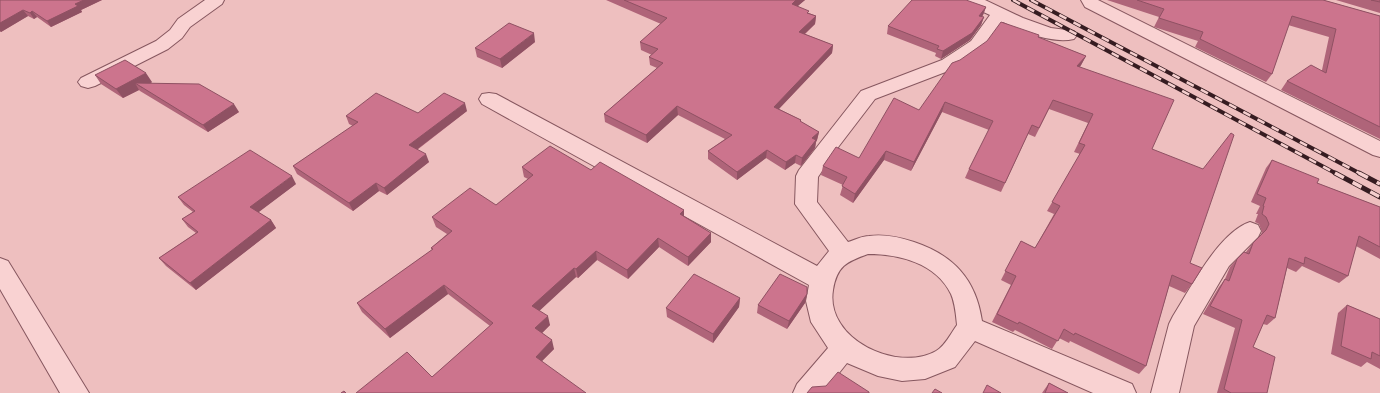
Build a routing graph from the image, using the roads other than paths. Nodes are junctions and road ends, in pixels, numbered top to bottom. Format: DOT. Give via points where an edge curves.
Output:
graph roads {
  1 [pos="216,0"];
  2 [pos="972,0"];
  3 [pos="1089,0"];
  4 [pos="1117,7"];
  5 [pos="1000,14"];
  6 [pos="1068,35"];
  7 [pos="88,82"];
  8 [pos="489,99"];
  9 [pos="1380,150"];
  10 [pos="1250,231"];
  11 [pos="843,254"];
  12 [pos="0,268"];
  13 [pos="822,280"];
  14 [pos="970,327"];
  15 [pos="845,346"];
  16 [pos="76,393"];
  17 [pos="807,393"];
  18 [pos="1122,393"];
  19 [pos="1165,393"];
  1 -- 7 [label="street" via="184,23 176,34 162,45"];
  2 -- 5 [label="street"];
  3 -- 4 [label="street" via="1091,3"];
  4 -- 9 [label="street"];
  5 -- 6 [label="street" via="1048,33"];
  5 -- 11 [label="street" via="976,45 949,64 868,95 807,176 806,204"];
  8 -- 13 [label="street"];
  10 -- 19 [label="street" via="1221,259 1182,324"];
  11 -- 13 [label="street" via="826,269"];
  11 -- 14 [label="street" via="867,245 895,245 922,254 946,270 962,291"];
  12 -- 16 [label="street"];
  13 -- 15 [label="street" via="818,291 820,315 835,339"];
  14 -- 15 [label="street" via="947,358 921,369 890,368 860,358"];
  14 -- 18 [label="street"];
  15 -- 17 [label="street"];
}
